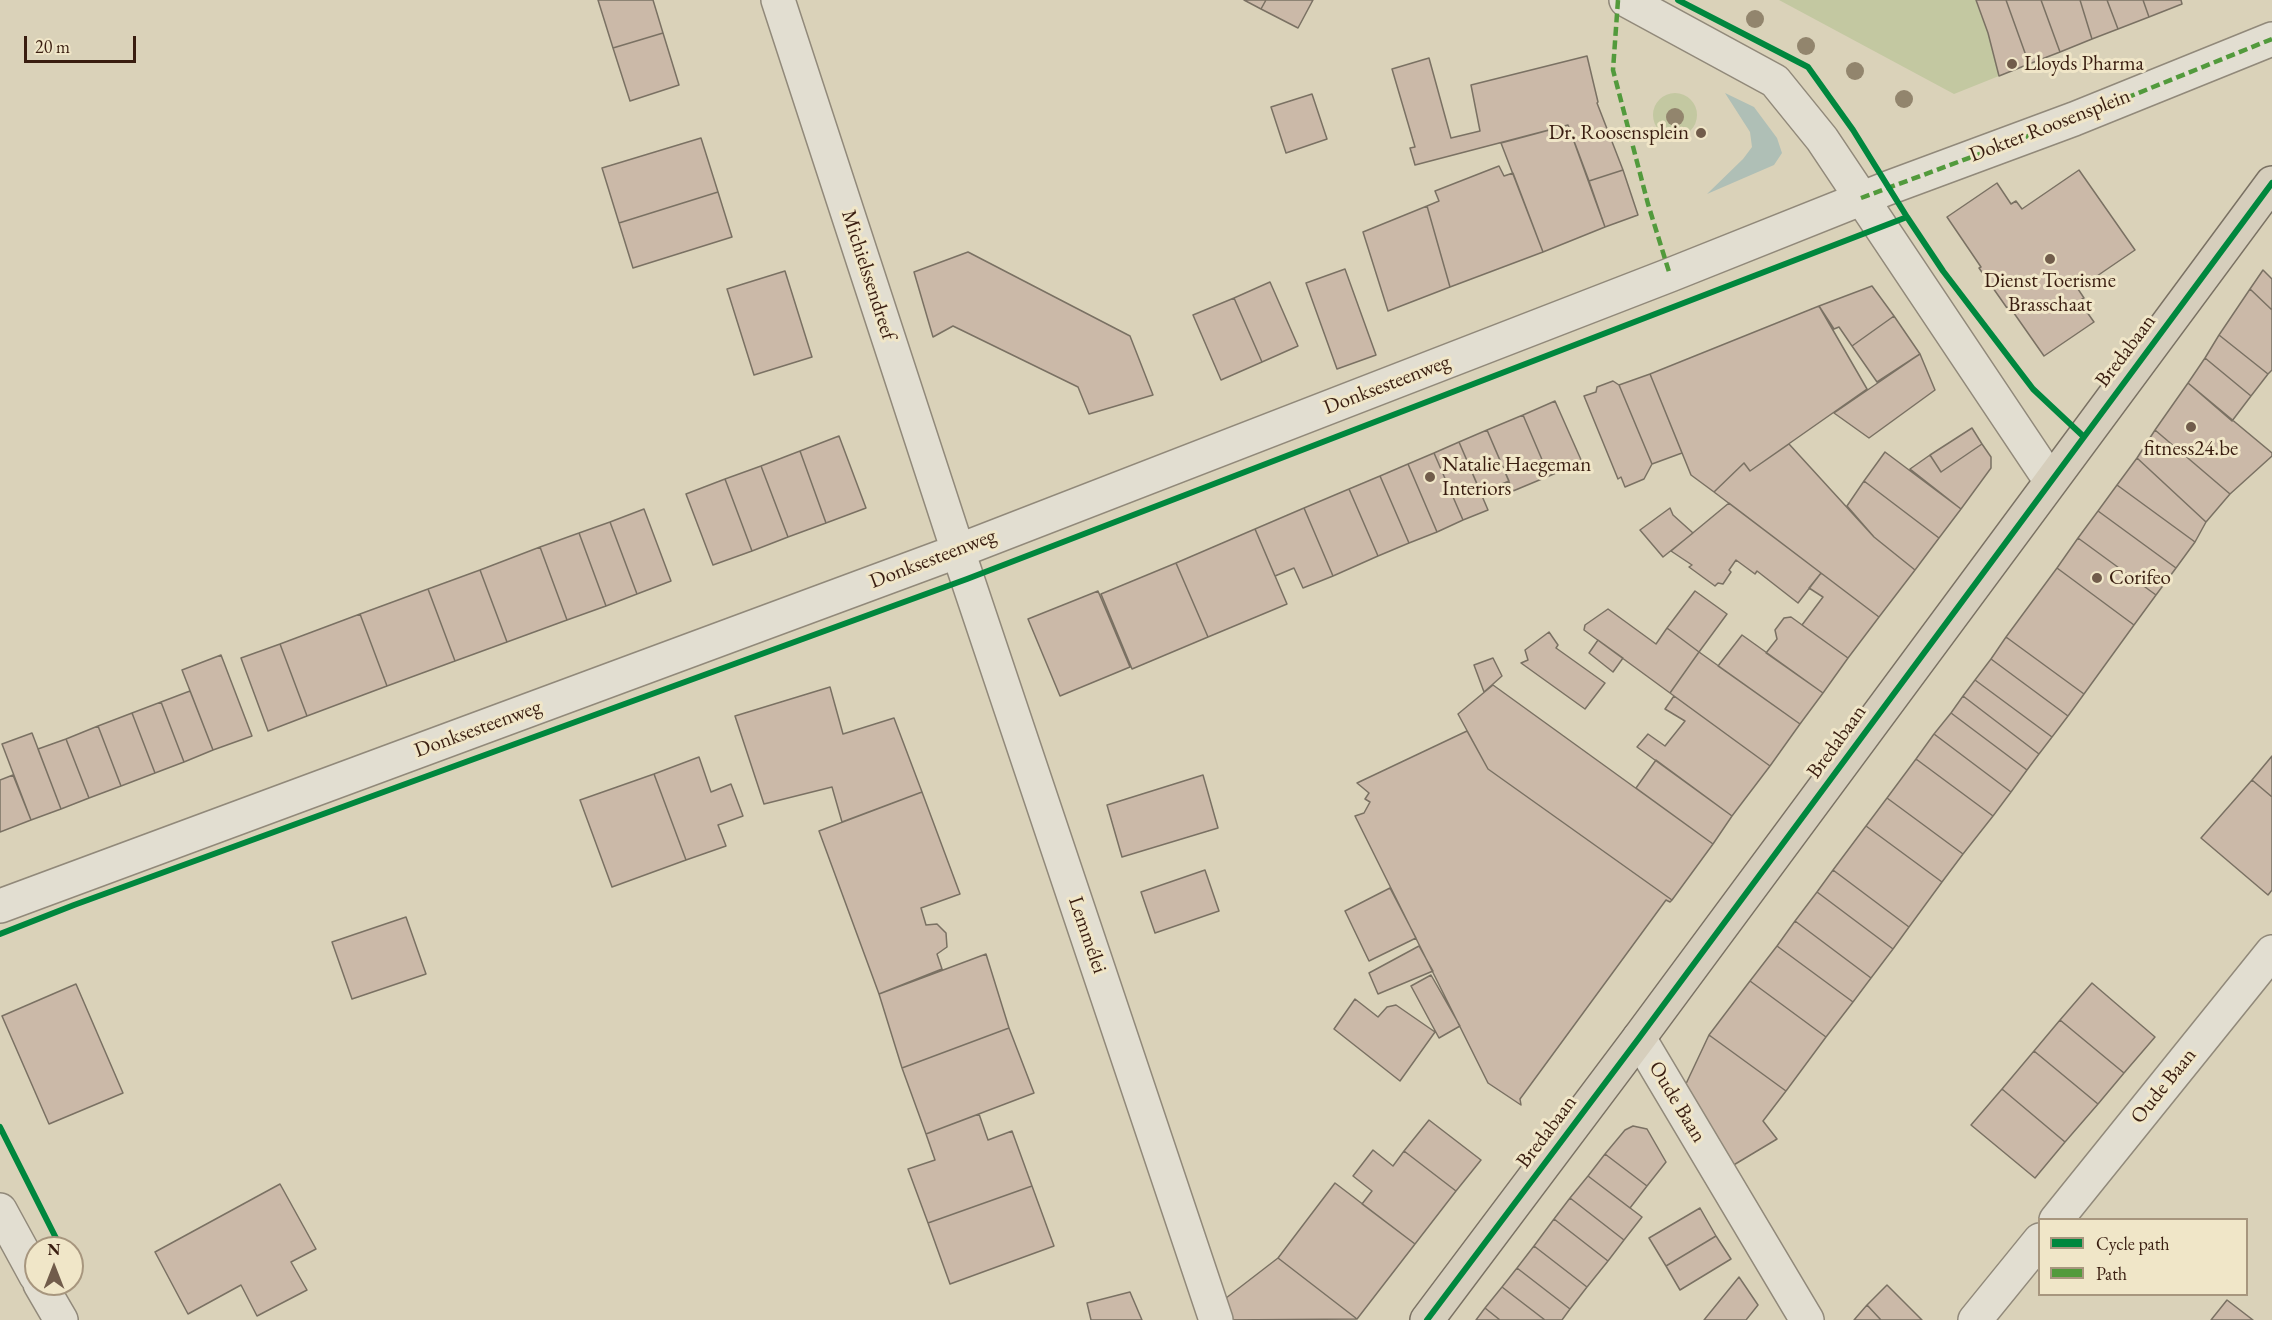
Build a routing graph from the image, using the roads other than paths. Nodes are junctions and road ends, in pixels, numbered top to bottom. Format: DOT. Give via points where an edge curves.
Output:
graph roads {
  1 [pos="778,0"];
  2 [pos="1626,0"];
  3 [pos="2272,39"];
  4 [pos="2272,183"];
  5 [pos="1861,198"];
  6 [pos="2050,480"];
  7 [pos="958,551"];
  8 [pos="0,906"];
  9 [pos="2272,952"];
  10 [pos="1639,1038"];
  11 [pos="0,1210"];
  12 [pos="2058,1218"];
  13 [pos="2038,1242"];
  14 [pos="24,1254"];
  15 [pos="47,1296"];
  16 [pos="61,1320"];
  17 [pos="1216,1320"];
  18 [pos="1427,1320"];
  19 [pos="1807,1320"];
  20 [pos="1976,1320"];
  1 -- 7 [label="street, Michielssendreef"];
  2 -- 5 [label="street" via="1775,81 1822,139"];
  3 -- 5 [label="street, Dokter Roosensplein" via="2074,119"];
  4 -- 6 [label="main road, Bredabaan"];
  5 -- 6 [label="street"];
  5 -- 7 [label="street, Donksesteenweg"];
  6 -- 10 [label="main road, Bredabaan"];
  7 -- 8 [label="street, Donksesteenweg"];
  7 -- 17 [label="street, Lemmélei"];
  9 -- 12 [label="street, Oude Baan"];
  10 -- 18 [label="main road, Bredabaan"];
  10 -- 19 [label="street, Oude Baan"];
  11 -- 14 [label="street"];
  13 -- 20 [label="street"];
  15 -- 16 [label="street"];
}
